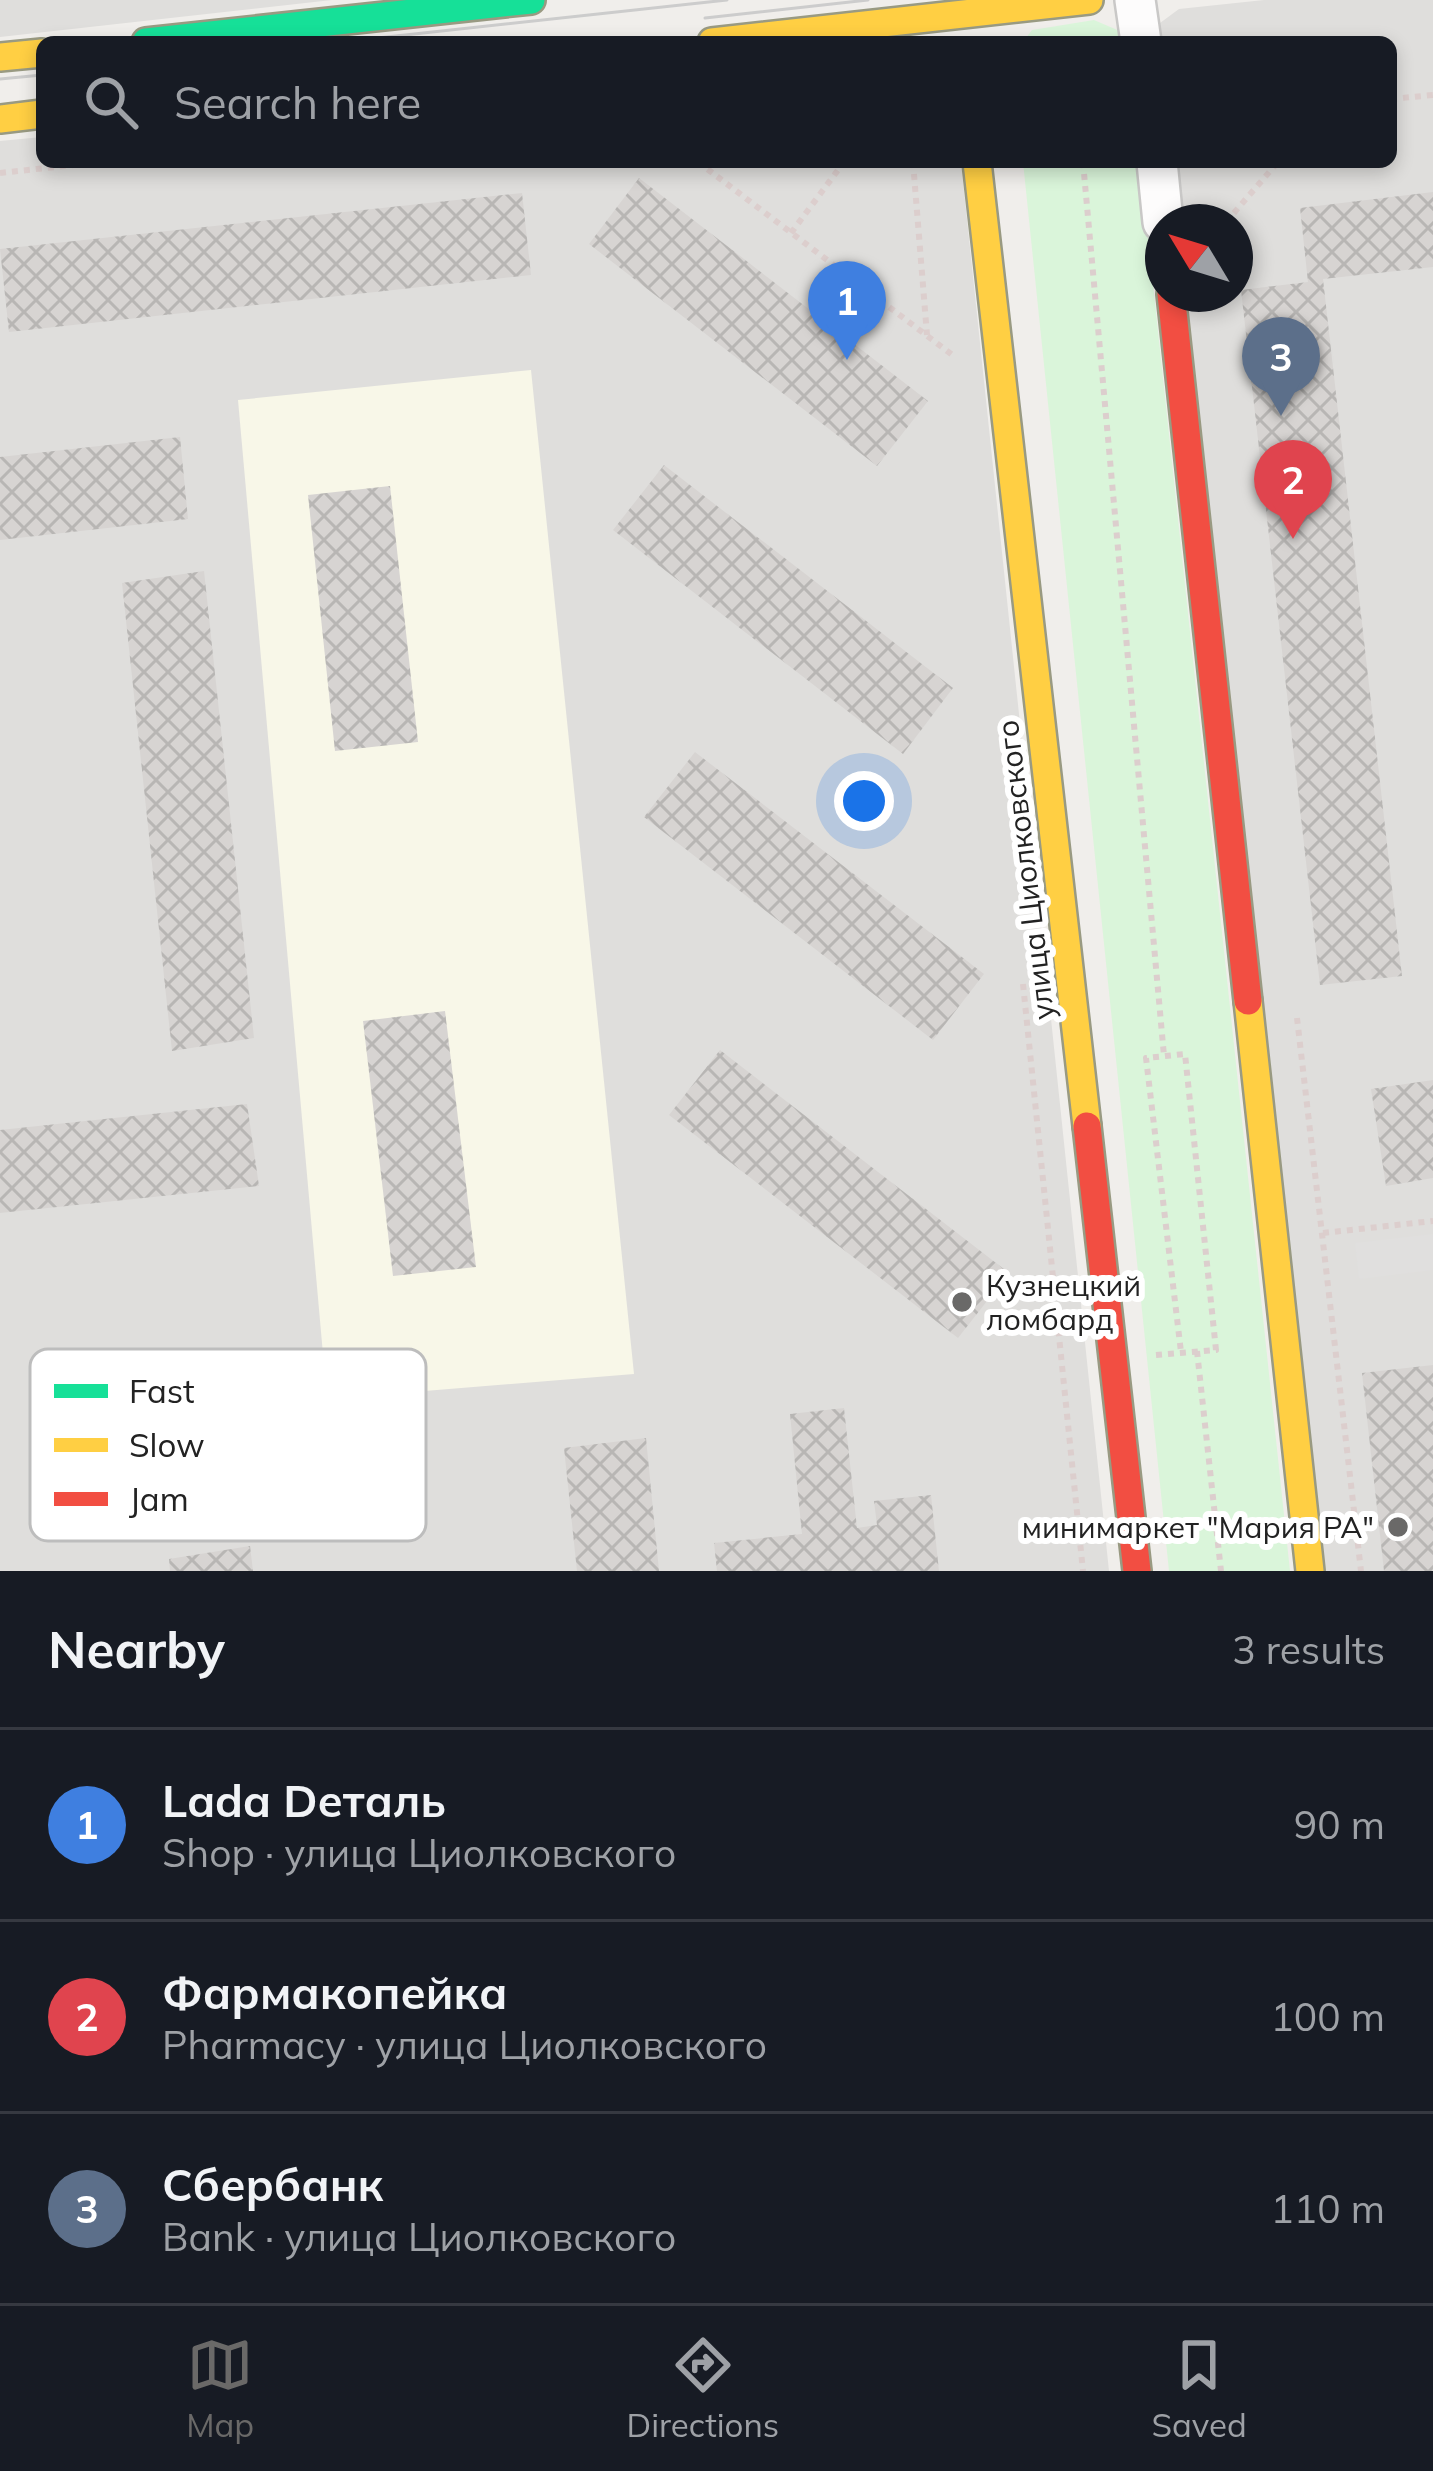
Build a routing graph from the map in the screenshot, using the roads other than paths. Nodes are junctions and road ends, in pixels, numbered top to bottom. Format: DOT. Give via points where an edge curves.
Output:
graph roads {
  1 [pos="531,0"];
  2 [pos="1089,0"];
  3 [pos="1135,0"];
  4 [pos="959,19"];
  5 [pos="201,36"];
  6 [pos="776,36"];
  7 [pos="1140,36"];
  8 [pos="36,54"];
  9 [pos="0,57"];
  10 [pos="36,115"];
  11 [pos="0,118"];
  12 [pos="978,168"];
  13 [pos="1158,168"];
  14 [pos="1161,204"];
  15 [pos="1173,312"];
  16 [pos="1137,1571"];
  17 [pos="1310,1571"];
  1 -- 5 [label="street"];
  2 -- 4 [label="street"];
  3 -- 7 [label="street"];
  4 -- 6 [label="street"];
  8 -- 9 [label="street"];
  10 -- 11 [label="street"];
  12 -- 16 [label="street, улица Циолковского"];
  13 -- 14 [label="street"];
  15 -- 17 [label="street"];
}
